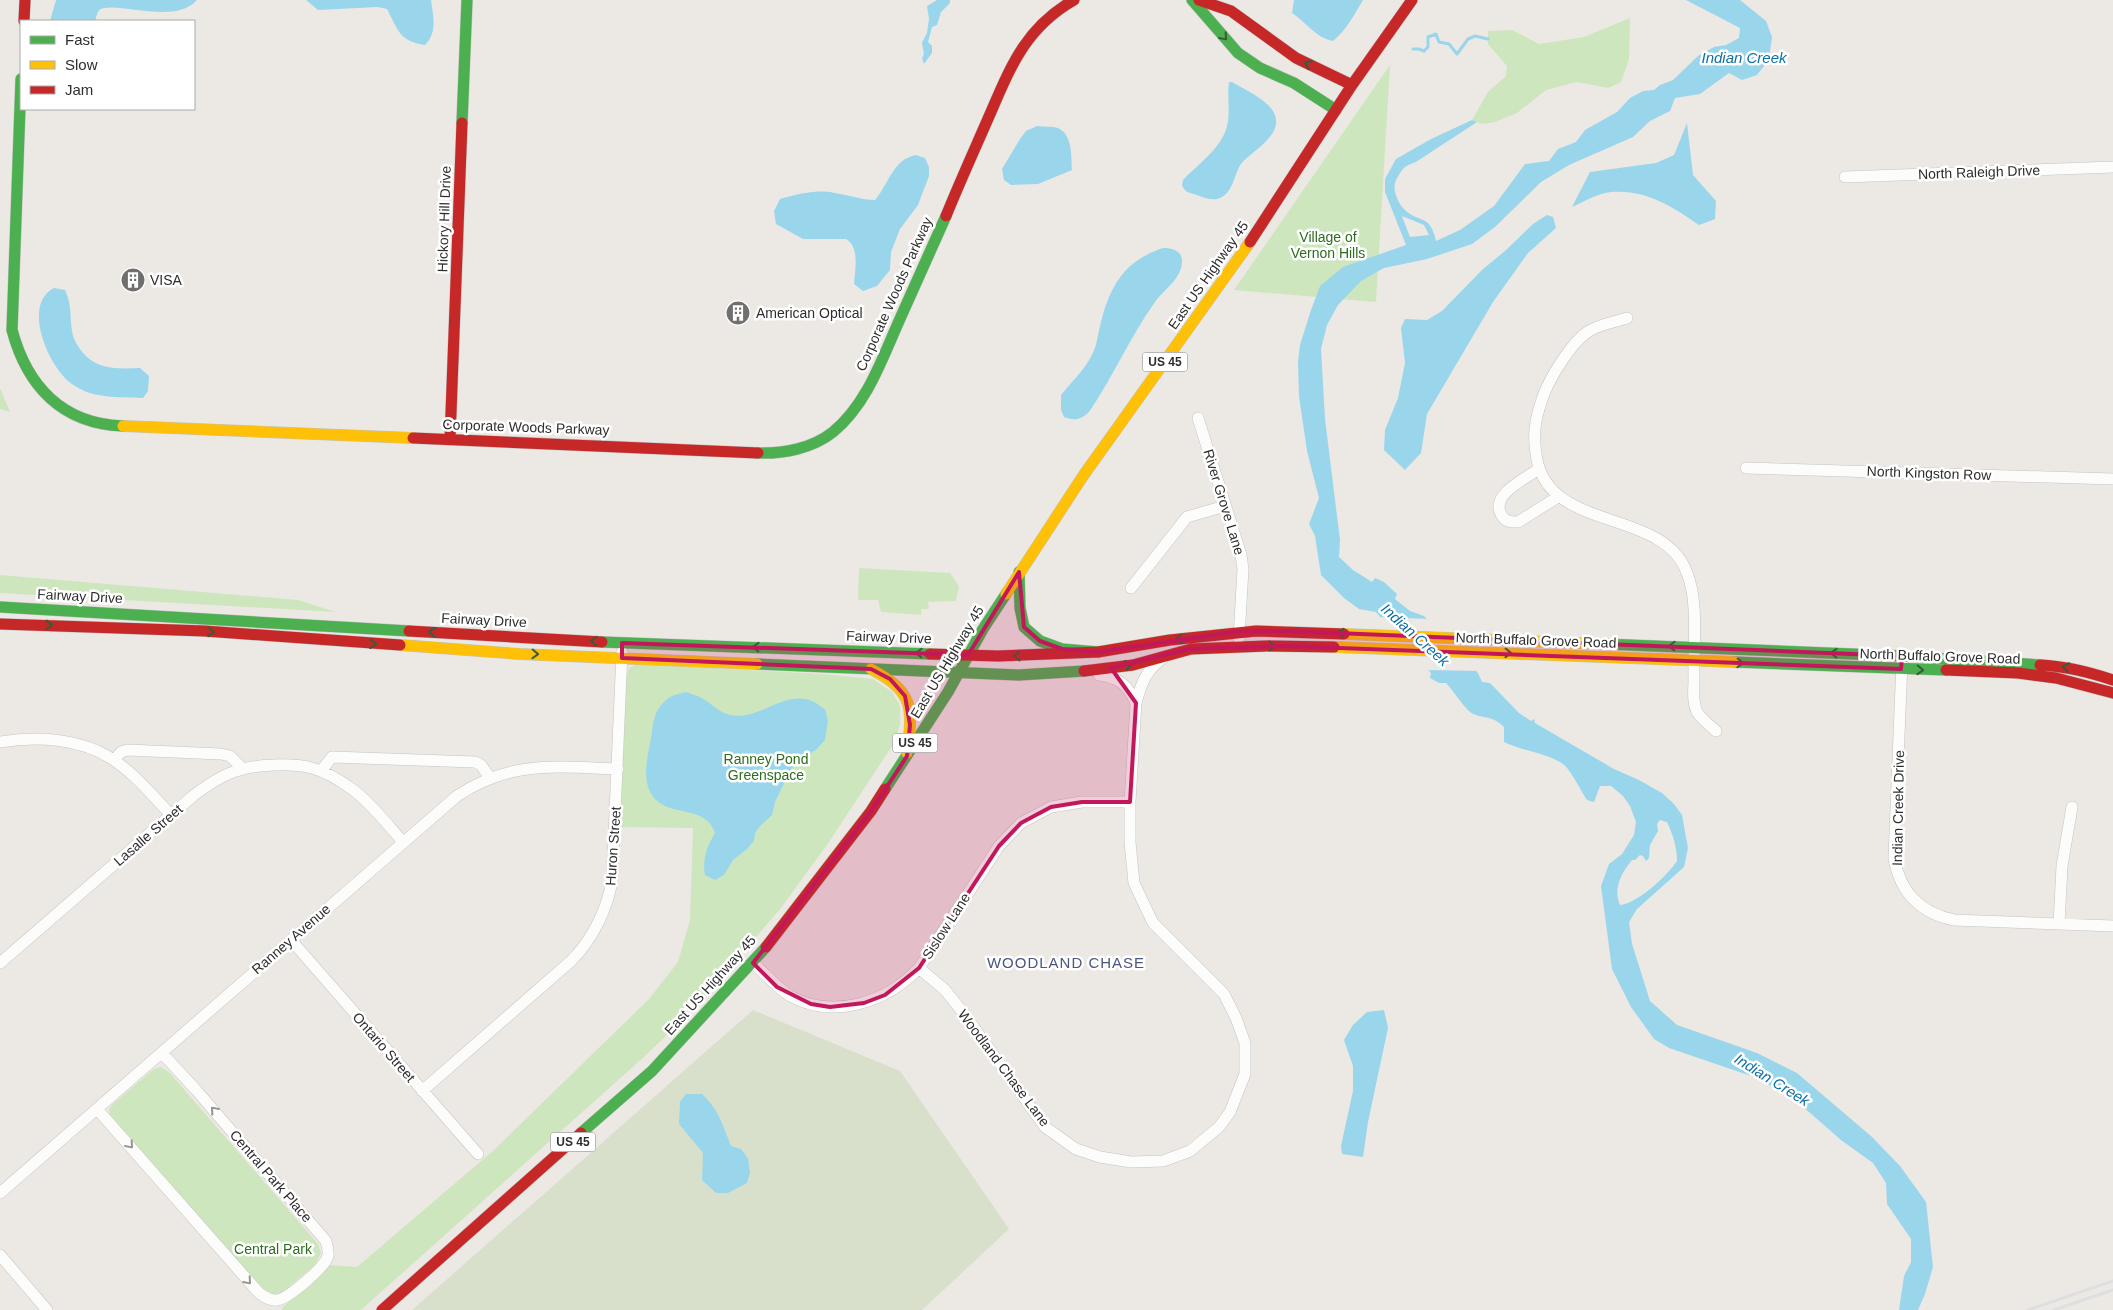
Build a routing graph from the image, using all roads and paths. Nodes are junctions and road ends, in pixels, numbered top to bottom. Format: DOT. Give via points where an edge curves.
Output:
graph roads {
  1 [pos="25,0"];
  2 [pos="467,0"];
  3 [pos="1074,0"];
  4 [pos="1192,0"];
  5 [pos="1199,0"];
  6 [pos="1412,0"];
  7 [pos="24,20"];
  8 [pos="1352,85"];
  9 [pos="20,108"];
  10 [pos="1336,110"];
  11 [pos="2113,167"];
  12 [pos="1846,177"];
  13 [pos="1627,318"];
  14 [pos="1198,418"];
  15 [pos="450,439"];
  16 [pos="1746,468"];
  17 [pos="1539,469"];
  18 [pos="2113,479"];
  19 [pos="1558,497"];
  20 [pos="1225,506"];
  21 [pos="1019,572"];
  22 [pos="1131,588"];
  23 [pos="0,607"];
  24 [pos="0,624"];
  25 [pos="1240,631"];
  26 [pos="622,643"];
  27 [pos="1238,647"];
  28 [pos="1693,647"];
  29 [pos="1098,652"];
  30 [pos="1171,652"];
  31 [pos="968,655"];
  32 [pos="1902,656"];
  33 [pos="622,658"];
  34 [pos="1693,661"];
  35 [pos="872,669"];
  36 [pos="1902,669"];
  37 [pos="957,674"];
  38 [pos="1039,674"];
  39 [pos="2113,680"];
  40 [pos="2113,693"];
  41 [pos="1136,703"];
  42 [pos="1716,731"];
  43 [pos="0,742"];
  44 [pos="907,756"];
  45 [pos="114,760"];
  46 [pos="243,769"];
  47 [pos="618,770"];
  48 [pos="321,772"];
  49 [pos="490,778"];
  50 [pos="1130,802"];
  51 [pos="2072,807"];
  52 [pos="171,815"];
  53 [pos="403,842"];
  54 [pos="2059,924"];
  55 [pos="2113,926"];
  56 [pos="291,940"];
  57 [pos="753,963"];
  58 [pos="0,964"];
  59 [pos="919,968"];
  60 [pos="162,1053"];
  61 [pos="422,1091"];
  62 [pos="97,1109"];
  63 [pos="478,1154"];
  64 [pos="0,1193"];
  65 [pos="0,1255"];
  66 [pos="46,1310"];
  67 [pos="382,1310"];
  1 -- 7 [label="main road"];
  2 -- 15 [label="main road, Hickory Hill Drive"];
  3 -- 15 [label="main road, Corporate Woods Parkway" via="1037,28 1015,58 873,380 856,410 830,434 799,449 764,453"];
  4 -- 10 [label="main road, one-way" via="1238,53"];
  8 -- 5 [label="main road, one-way" via="1296,58 1231,11"];
  6 -- 8 [label="main road, East US Highway 45 / US 45"];
  8 -- 10 [label="main road, East US Highway 45 / US 45"];
  9 -- 15 [label="main road, Corporate Woods Parkway" via="12,330 30,377 53,402 75,415 114,426"];
  10 -- 21 [label="main road, East US Highway 45 / US 45" via="1249,244 1083,476"];
  11 -- 12 [label="street, North Raleigh Drive"];
  13 -- 17 [label="street" via="1590,330 1578,341 1548,384 1537,413 1533,441"];
  14 -- 20 [label="street, River Grove Lane"];
  16 -- 18 [label="street, North Kingston Row"];
  17 -- 19 [label="street"];
  17 -- 19 [label="street" via="1504,494 1498,507 1504,520 1518,522"];
  19 -- 28 [label="street" via="1671,547 1687,572 1695,610"];
  20 -- 22 [label="street" via="1187,517"];
  20 -- 25 [label="street, River Grove Lane" via="1242,555"];
  21 -- 29 [label="main road" via="1024,627 1040,641 1062,649"];
  21 -- 31 [label="main road, East US Highway 45 / US 45"];
  26 -- 23 [label="main road, Fairway Drive, one-way"];
  24 -- 33 [label="main road, one-way" via="204,632"];
  25 -- 27 [label="street, River Grove Lane"];
  28 -- 25 [label="main road, North Buffalo Grove Road, one-way"];
  25 -- 29 [label="main road, North Buffalo Grove Road, one-way"];
  31 -- 26 [label="main road, Fairway Drive, one-way"];
  26 -- 33 [label="street, Huron Street"];
  27 -- 30 [label="main road, North Buffalo Grove Road"];
  27 -- 34 [label="main road, North Buffalo Grove Road, one-way" via="1390,648"];
  32 -- 28 [label="main road, North Buffalo Grove Road, one-way"];
  28 -- 34 [label="street"];
  29 -- 31 [label="main road, North Buffalo Grove Road, one-way"];
  38 -- 30 [label="main road, North Buffalo Grove Road, one-way" via="1108,669"];
  30 -- 41 [label="street, Woodland Chase Lane" via="1142,680"];
  31 -- 37 [label="main road, East US Highway 45 / US 45"];
  32 -- 36 [label="street, Indian Creek Drive"];
  39 -- 32 [label="main road, North Buffalo Grove Road, one-way" via="2058,666"];
  33 -- 35 [label="main road"];
  33 -- 47 [label="street, Huron Street"];
  34 -- 36 [label="main road, North Buffalo Grove Road, one-way"];
  34 -- 42 [label="street" via="1694,698 1698,713"];
  35 -- 37 [label="main road"];
  35 -- 44 [label="main road" via="903,691 910,725"];
  36 -- 40 [label="main road, North Buffalo Grove Road, one-way" via="2018,673 2056,678"];
  36 -- 54 [label="street, Indian Creek Drive" via="1894,858 1903,886 1926,910 1954,920"];
  37 -- 38 [label="main road, North Buffalo Grove Road"];
  37 -- 44 [label="main road, East US Highway 45 / US 45"];
  38 -- 41 [label="street" via="1056,679 1098,674 1112,676 1123,683"];
  41 -- 50 [label="street, Woodland Chase Lane"];
  43 -- 45 [label="street" via="44,738 92,750"];
  44 -- 57 [label="main road, East US Highway 45 / US 45" via="872,811"];
  45 -- 46 [label="street" via="127,750 221,754 230,756"];
  45 -- 52 [label="street"];
  46 -- 48 [label="street, Lasalle Street" via="296,766"];
  46 -- 52 [label="street, Lasalle Street" via="209,784"];
  47 -- 49 [label="street, Ranney Avenue" via="535,767"];
  47 -- 61 [label="street, Huron Street" via="610,893 600,920 580,953"];
  48 -- 49 [label="street" via="332,757 370,758 475,762 481,764"];
  48 -- 53 [label="street, Lasalle Street" via="354,790"];
  49 -- 53 [label="street, Ranney Avenue" via="457,796"];
  50 -- 59 [label="street, Sislow Lane" via="1082,802 1052,807 1021,823 999,846"];
  50 -- 59 [label="street, Woodland Chase Lane" via="1134,883 1153,923 1224,994 1245,1043 1245,1074 1230,1112 1219,1127 1190,1151 1163,1161 1131,1162 1076,1149 1045,1127 965,1015"];
  51 -- 54 [label="street" via="2062,866"];
  52 -- 58 [label="street, Lasalle Street"];
  53 -- 56 [label="street, Ranney Avenue"];
  54 -- 55 [label="street, Indian Creek Drive"];
  56 -- 60 [label="street, Ranney Avenue"];
  56 -- 61 [label="street, Ontario Street"];
  57 -- 59 [label="street, Sislow Lane" via="777,987 792,996 830,1007 864,1003 885,995"];
  57 -- 67 [label="main road, East US Highway 45 / US 45" via="652,1071"];
  60 -- 62 [label="street, Ranney Avenue"];
  62 -- 60 [label="street, Central Park Place, one-way" via="259,1293 268,1299 287,1297 328,1257 326,1241"];
  61 -- 63 [label="street, Ontario Street"];
  62 -- 64 [label="street, Ranney Avenue"];
  65 -- 66 [label="street"];
}
